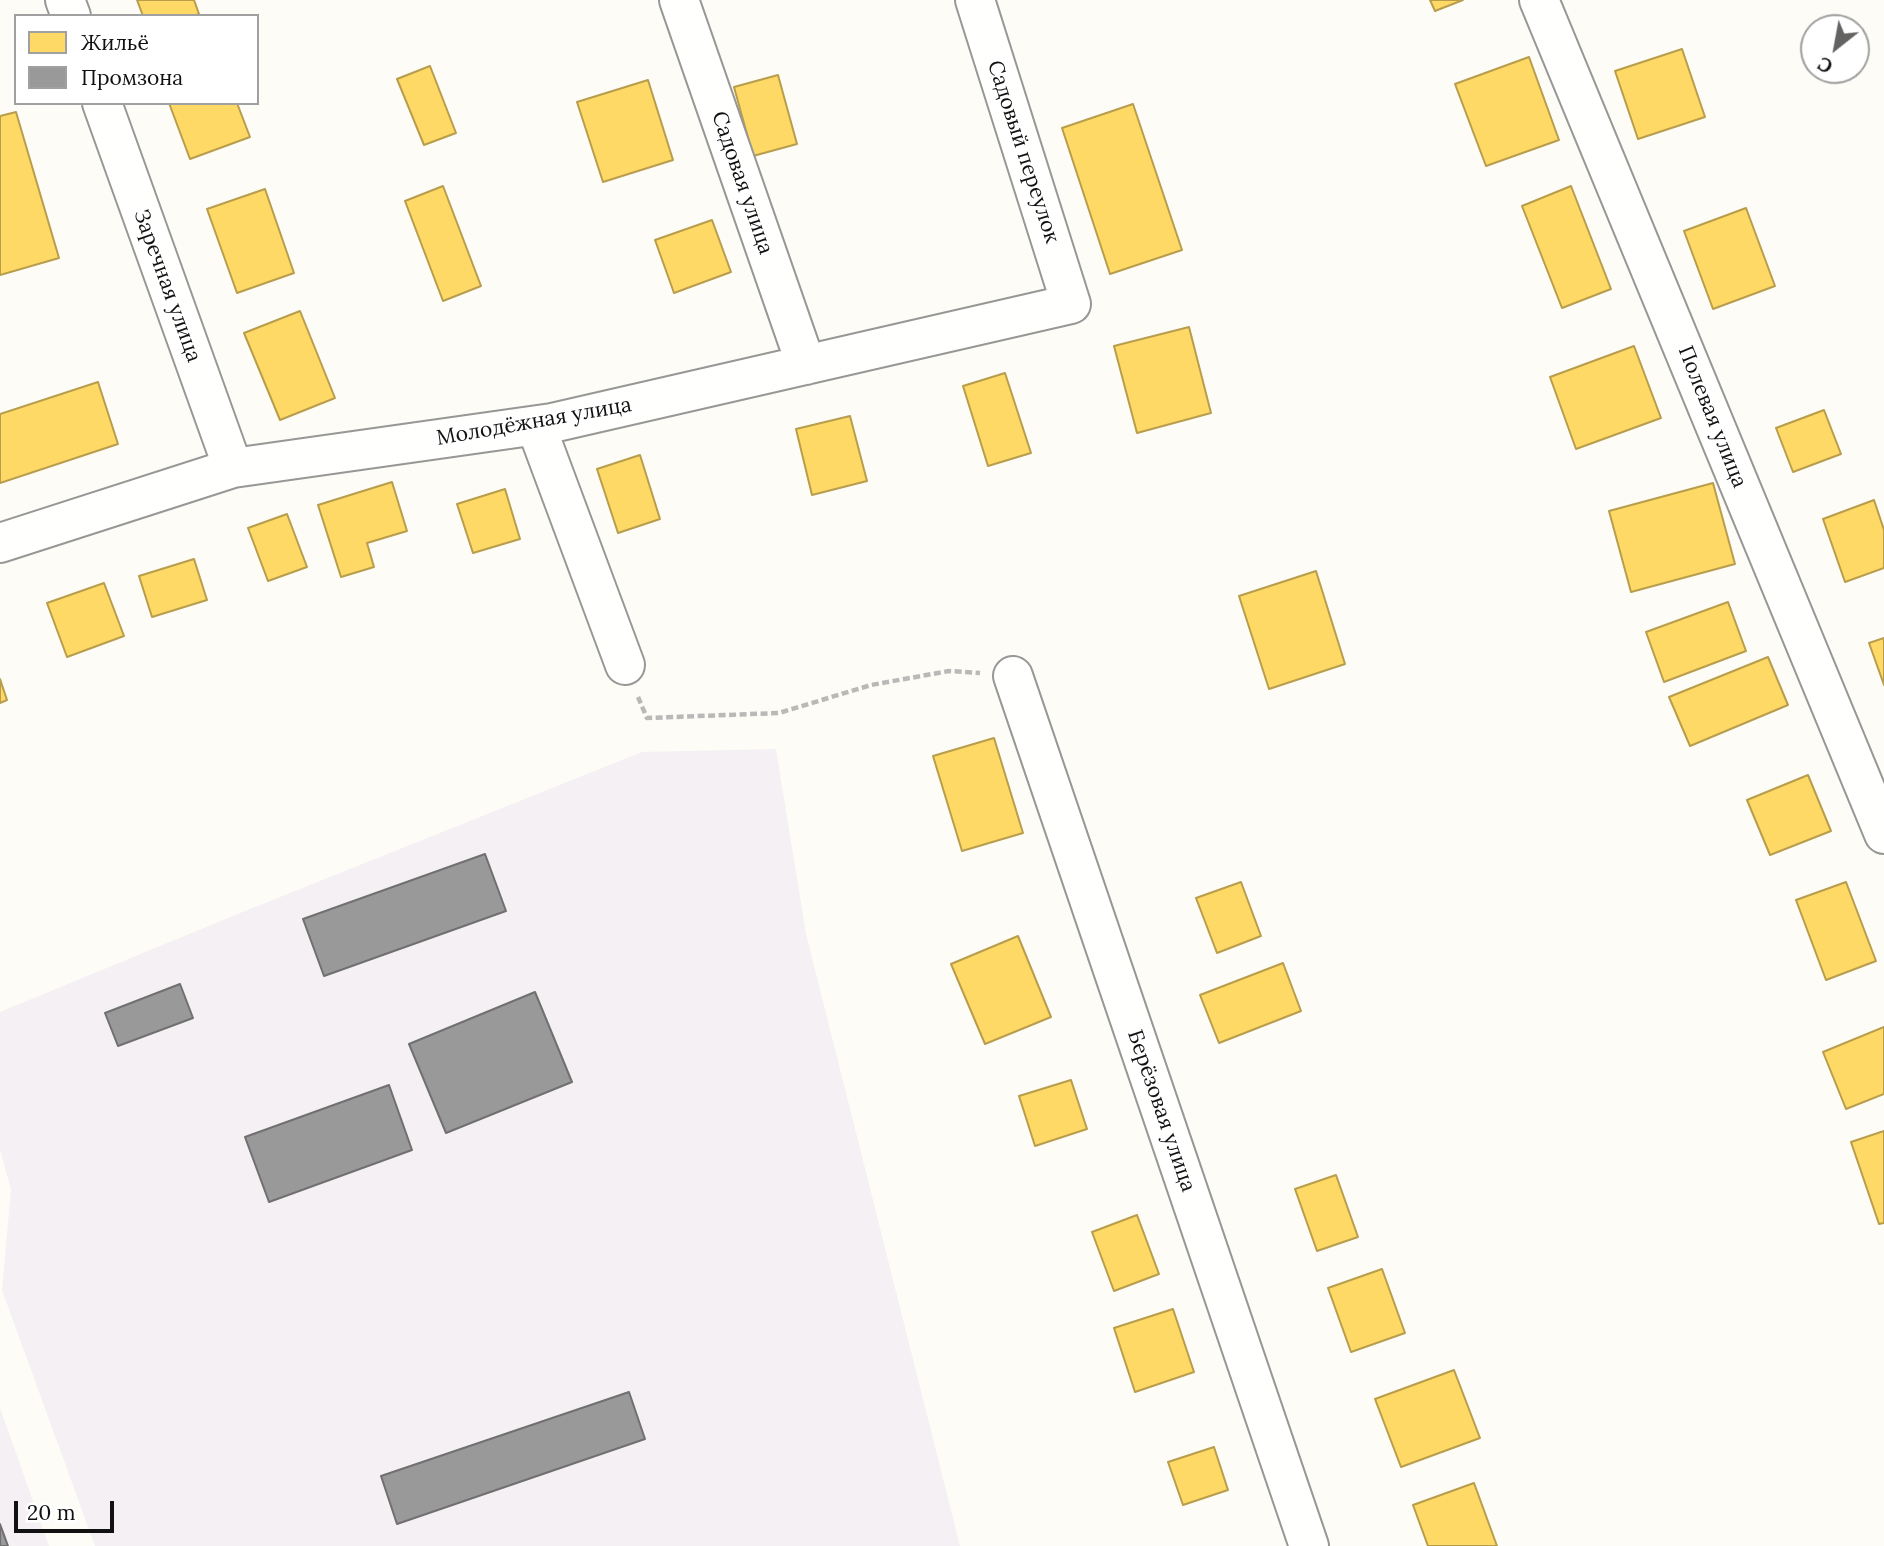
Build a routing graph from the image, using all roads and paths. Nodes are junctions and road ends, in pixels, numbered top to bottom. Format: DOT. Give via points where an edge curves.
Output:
graph roads {
  1 [pos="679,0"];
  2 [pos="975,0"];
  3 [pos="1539,0"];
  4 [pos="103,105"];
  5 [pos="1071,304"];
  6 [pos="806,365"];
  7 [pos="536,426"];
  8 [pos="233,468"];
  9 [pos="0,543"];
  10 [pos="625,665"];
  11 [pos="1013,676"];
  12 [pos="1884,834"];
  13 [pos="1309,1546"];
  1 -- 6 [label="street, Садовая улица"];
  2 -- 5 [label="street, Садовый переулок"];
  3 -- 12 [label="street, Полевая улица"];
  4 -- 8 [label="street, Заречная улица"];
  5 -- 6 [label="street, Молодёжная улица"];
  6 -- 7 [label="street, Молодёжная улица"];
  7 -- 8 [label="street, Молодёжная улица"];
  7 -- 10 [label="street"];
  8 -- 9 [label="street, Молодёжная улица"];
  10 -- 11 [label="path" via="647,718 779,713 871,685 949,671"];
  11 -- 13 [label="street, Берёзовая улица"];
}
